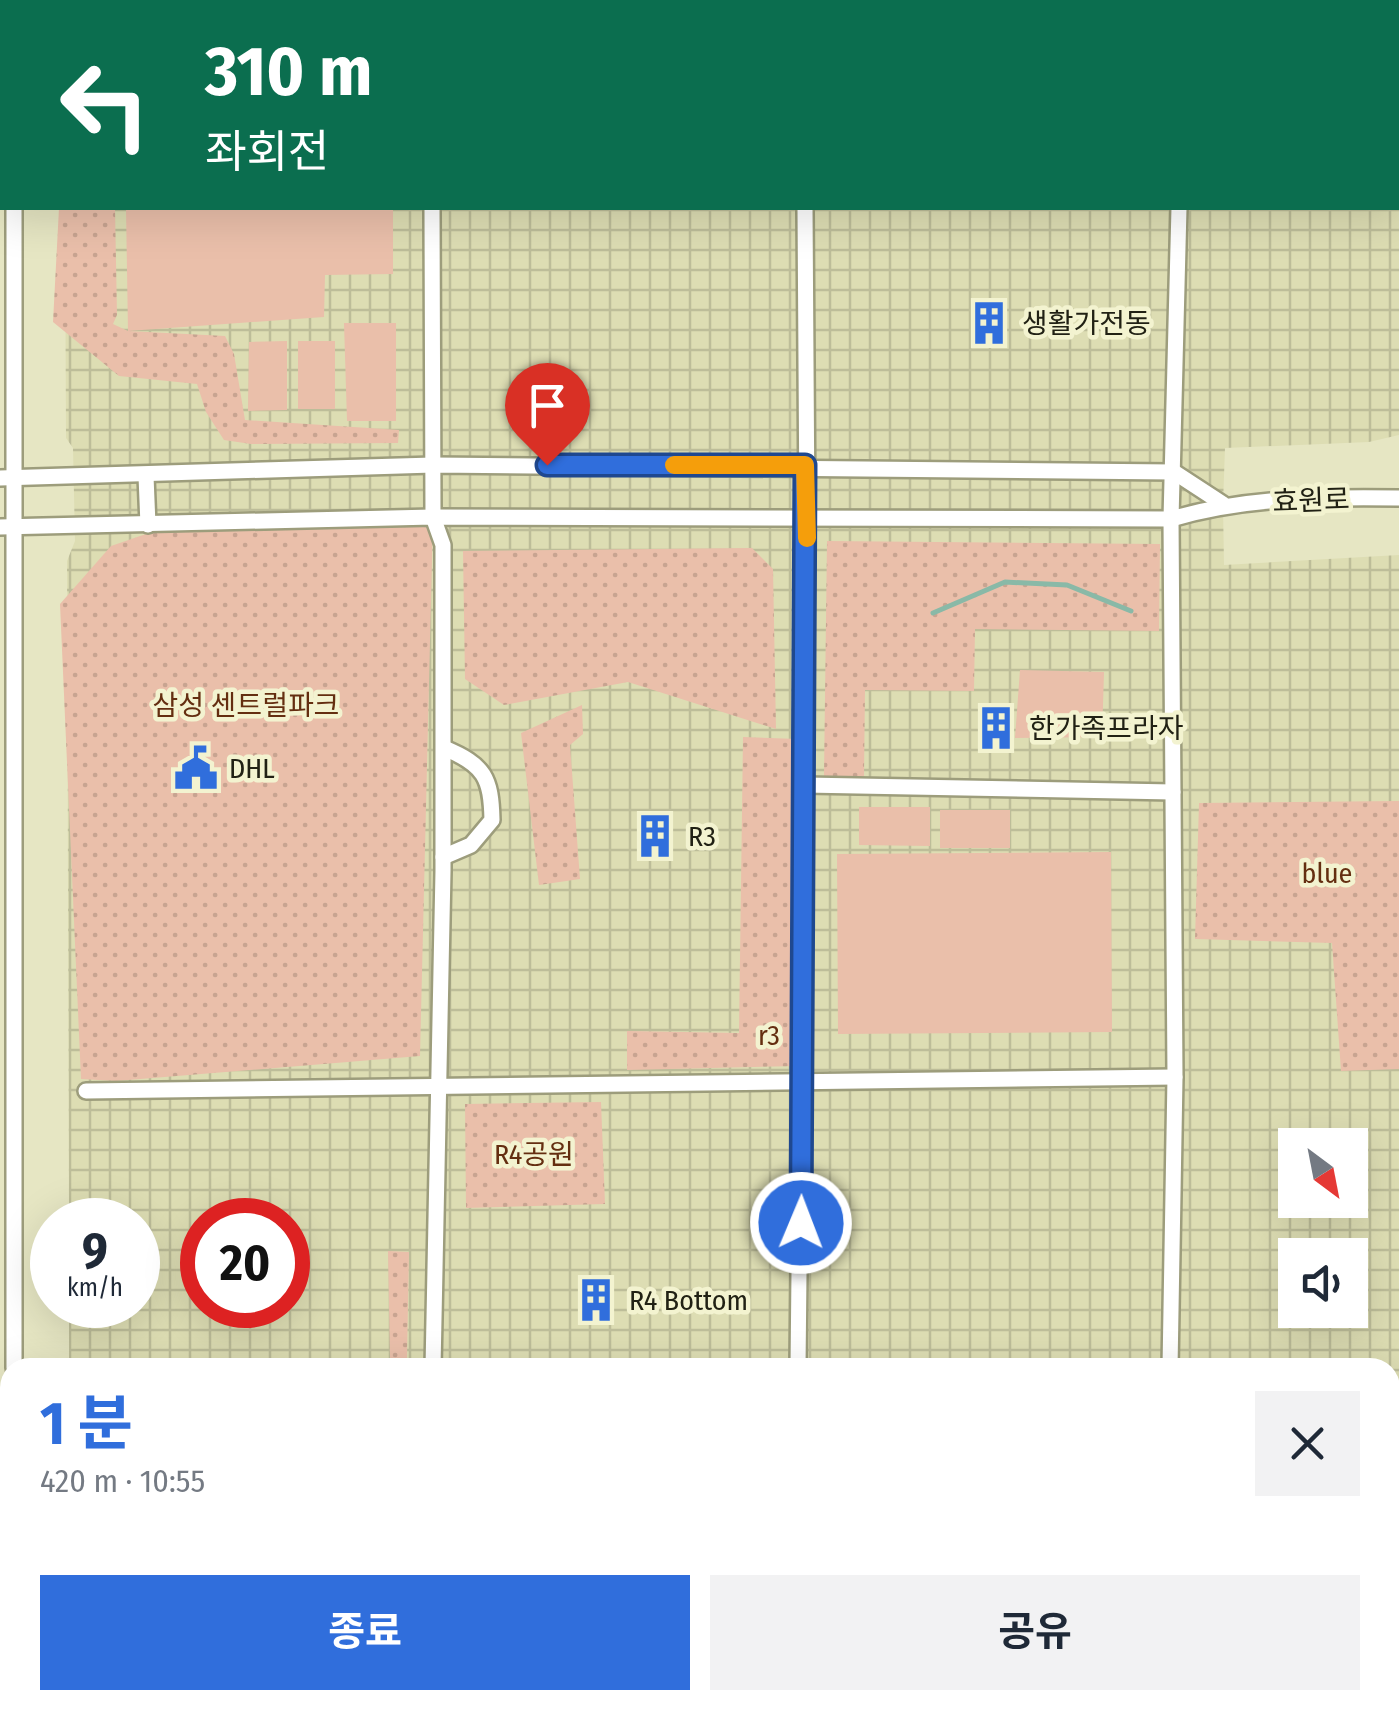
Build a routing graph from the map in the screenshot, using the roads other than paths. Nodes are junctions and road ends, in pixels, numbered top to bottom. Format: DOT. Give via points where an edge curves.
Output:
graph roads {
  1 [pos="14,210"];
  2 [pos="432,210"];
  3 [pos="805,210"];
  4 [pos="1179,210"];
  5 [pos="433,465"];
  6 [pos="805,465"];
  7 [pos="1174,472"];
  8 [pos="146,476"];
  9 [pos="7,478"];
  10 [pos="1399,498"];
  11 [pos="1222,504"];
  12 [pos="807,515"];
  13 [pos="434,517"];
  14 [pos="1171,519"];
  15 [pos="148,525"];
  16 [pos="7,527"];
  17 [pos="444,748"];
  18 [pos="805,785"];
  19 [pos="1173,792"];
  20 [pos="443,856"];
  21 [pos="1174,1077"];
  22 [pos="803,1082"];
  23 [pos="438,1088"];
  24 [pos="86,1091"];
  25 [pos="14,1358"];
  26 [pos="432,1358"];
  27 [pos="798,1358"];
  28 [pos="1170,1358"];
  1 -- 9 [label="street"];
  2 -- 5 [label="street"];
  3 -- 6 [label="street"];
  4 -- 7 [label="street"];
  5 -- 6 [label="street"];
  5 -- 8 [label="street"];
  5 -- 13 [label="street"];
  6 -- 7 [label="street"];
  6 -- 12 [label="street"];
  7 -- 11 [label="street"];
  7 -- 14 [label="street"];
  8 -- 9 [label="street"];
  8 -- 15 [label="street"];
  9 -- 16 [label="street"];
  10 -- 11 [label="street, 효원로"];
  11 -- 14 [label="street, 효원로"];
  12 -- 13 [label="street, 효원로"];
  12 -- 14 [label="street, 효원로"];
  12 -- 18 [label="street"];
  13 -- 15 [label="street, 효원로"];
  13 -- 17 [label="street" via="444,545"];
  14 -- 19 [label="street"];
  15 -- 16 [label="street, 효원로"];
  16 -- 25 [label="street"];
  17 -- 20 [label="street"];
  17 -- 20 [label="street" via="469,758 491,784 492,820 471,845"];
  18 -- 19 [label="street"];
  18 -- 22 [label="street"];
  19 -- 21 [label="street"];
  20 -- 23 [label="street"];
  21 -- 22 [label="street"];
  21 -- 28 [label="street"];
  22 -- 23 [label="street"];
  22 -- 27 [label="street"];
  23 -- 24 [label="street"];
  23 -- 26 [label="street"];
}
